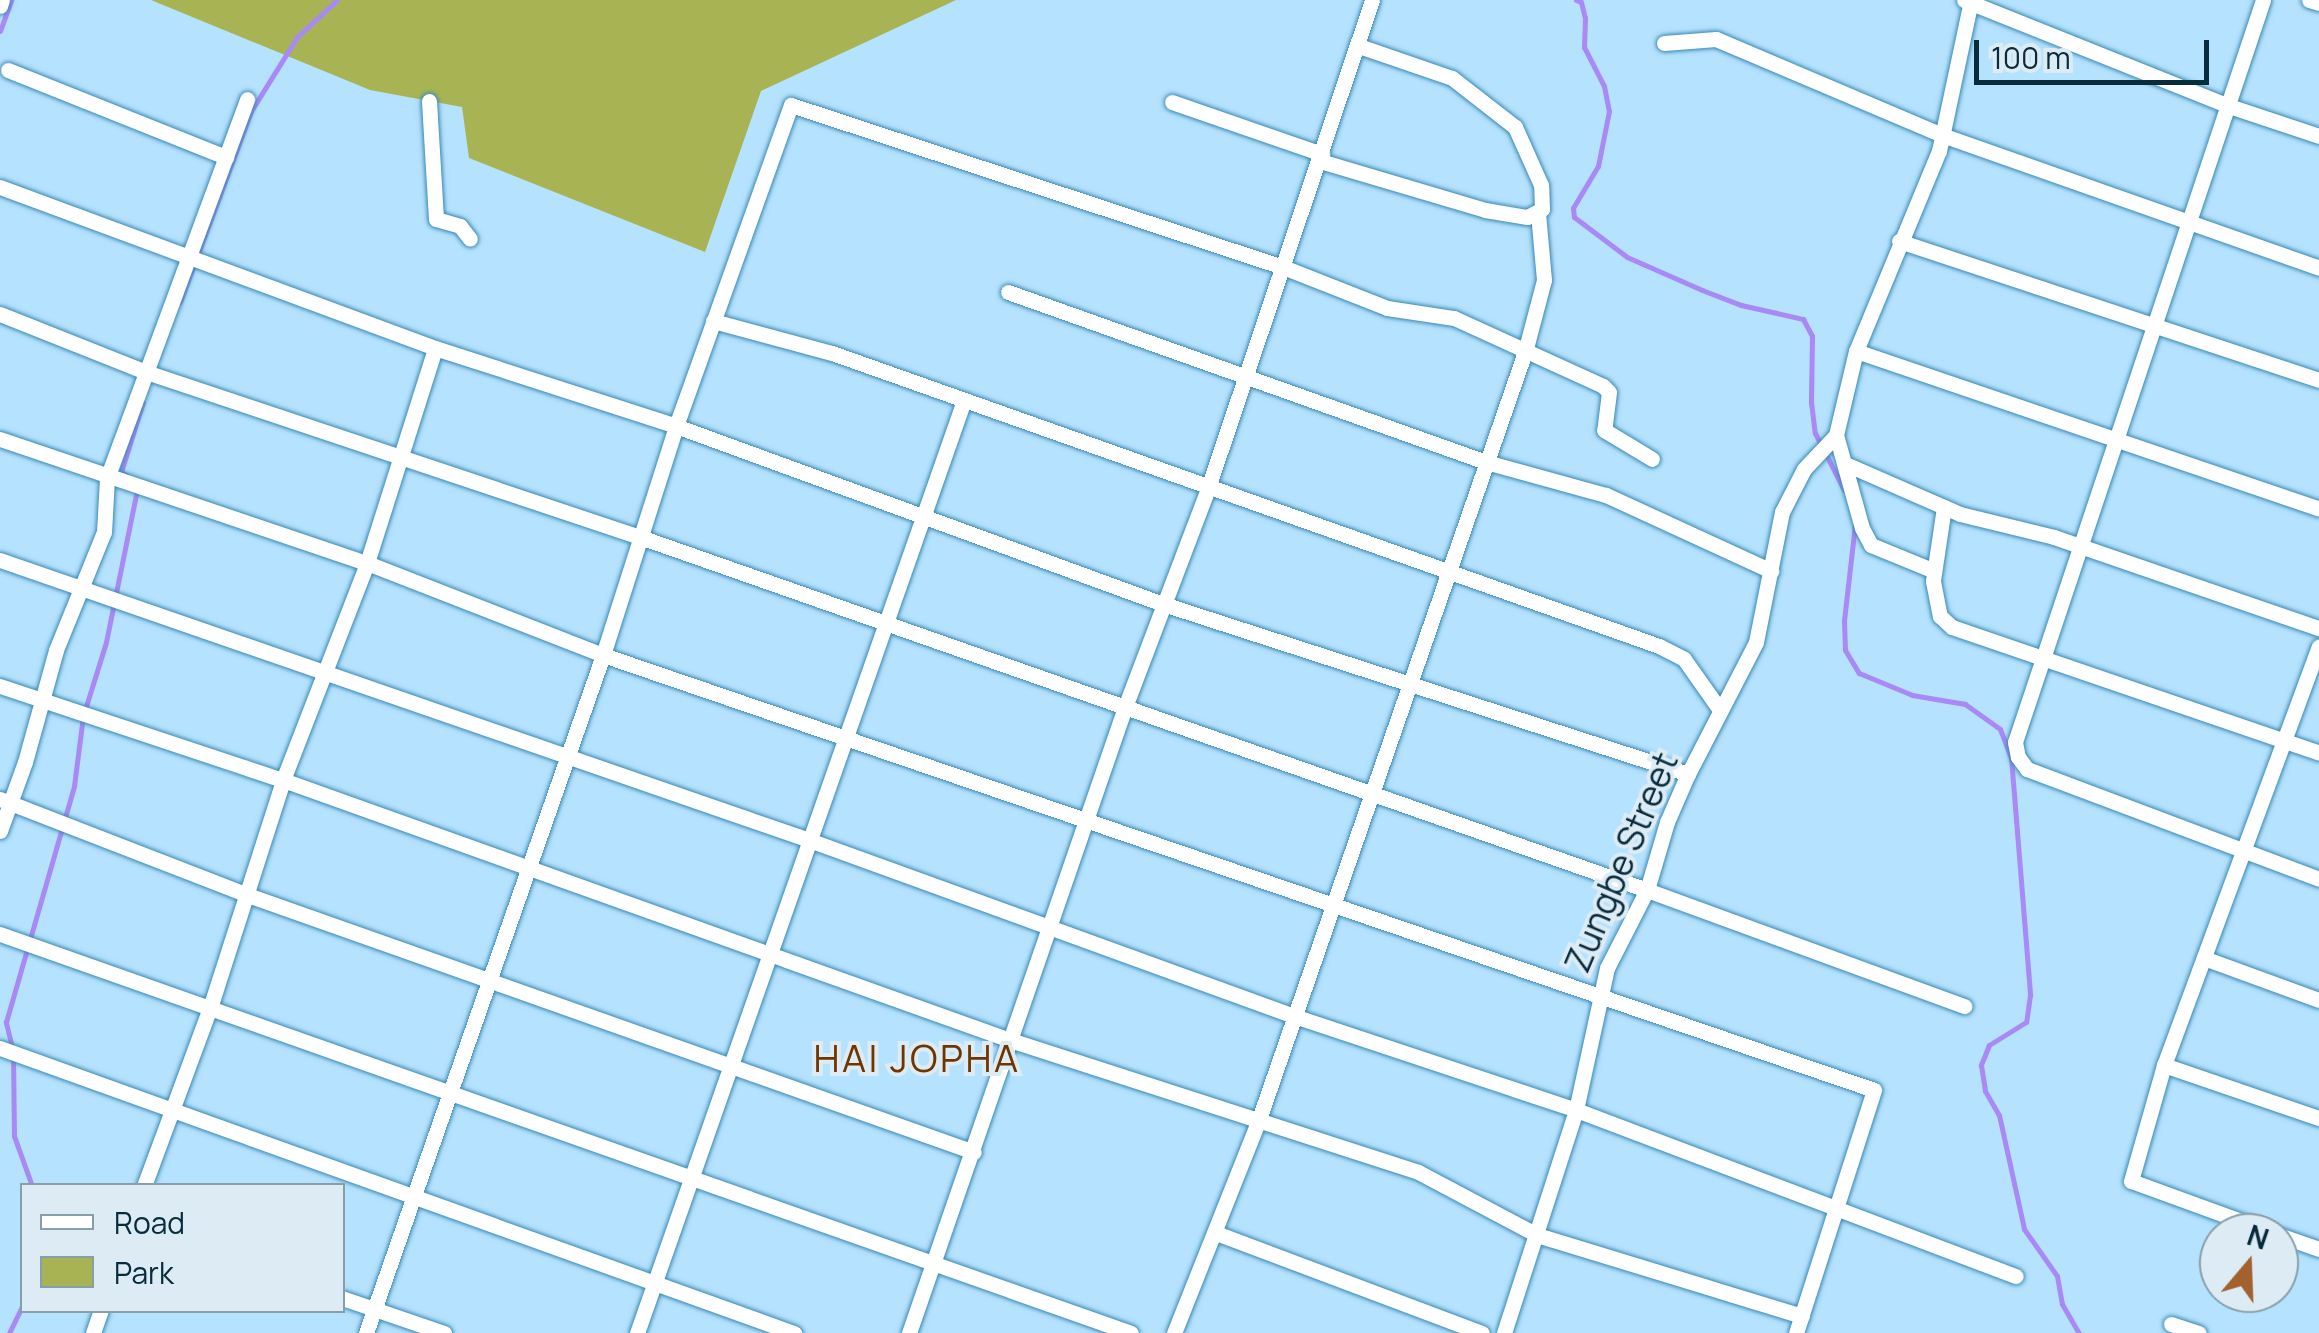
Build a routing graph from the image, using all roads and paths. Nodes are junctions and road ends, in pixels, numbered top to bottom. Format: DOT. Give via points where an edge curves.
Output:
graph roads {
  1 [pos="1372,0"];
  2 [pos="2263,0"];
  3 [pos="2310,0"];
  4 [pos="1968,1"];
  5 [pos="2319,4"];
  6 [pos="1664,43"];
  7 [pos="1359,46"];
  8 [pos="8,70"];
  9 [pos="248,99"];
  10 [pos="429,101"];
  11 [pos="1172,102"];
  12 [pos="2229,106"];
  13 [pos="1942,135"];
  14 [pos="2319,136"];
  15 [pos="226,157"];
  16 [pos="1321,157"];
  17 [pos="0,187"];
  18 [pos="1538,212"];
  19 [pos="2188,222"];
  20 [pos="470,239"];
  21 [pos="1899,241"];
  22 [pos="192,255"];
  23 [pos="1282,267"];
  24 [pos="2319,268"];
  25 [pos="1008,292"];
  26 [pos="0,314"];
  27 [pos="713,321"];
  28 [pos="2154,325"];
  29 [pos="435,348"];
  30 [pos="1856,351"];
  31 [pos="1524,352"];
  32 [pos="146,372"];
  33 [pos="1247,374"];
  34 [pos="2319,380"];
  35 [pos="963,403"];
  36 [pos="676,426"];
  37 [pos="1832,438"];
  38 [pos="2119,438"];
  39 [pos="0,439"];
  40 [pos="396,458"];
  41 [pos="1652,459"];
  42 [pos="1486,462"];
  43 [pos="1848,465"];
  44 [pos="107,478"];
  45 [pos="1208,488"];
  46 [pos="1944,508"];
  47 [pos="2319,508"];
  48 [pos="925,514"];
  49 [pos="640,538"];
  50 [pos="2081,547"];
  51 [pos="0,560"];
  52 [pos="367,563"];
  53 [pos="1932,570"];
  54 [pos="1771,572"];
  55 [pos="1450,573"];
  56 [pos="84,587"];
  57 [pos="1163,604"];
  58 [pos="884,624"];
  59 [pos="2319,628"];
  60 [pos="2319,647"];
  61 [pos="602,655"];
  62 [pos="2043,659"];
  63 [pos="328,672"];
  64 [pos="1410,684"];
  65 [pos="0,686"];
  66 [pos="42,701"];
  67 [pos="1126,707"];
  68 [pos="1720,710"];
  69 [pos="845,736"];
  70 [pos="2286,742"];
  71 [pos="2319,753"];
  72 [pos="566,756"];
  73 [pos="1688,774"];
  74 [pos="283,780"];
  75 [pos="1370,793"];
  76 [pos="5,800"];
  77 [pos="1090,819"];
  78 [pos="0,831"];
  79 [pos="810,840"];
  80 [pos="2246,852"];
  81 [pos="527,868"];
  82 [pos="2319,879"];
  83 [pos="1647,890"];
  84 [pos="245,894"];
  85 [pos="1332,901"];
  86 [pos="1049,926"];
  87 [pos="0,934"];
  88 [pos="768,951"];
  89 [pos="2204,958"];
  90 [pos="490,983"];
  91 [pos="1598,993"];
  92 [pos="2319,1000"];
  93 [pos="1964,1006"];
  94 [pos="210,1008"];
  95 [pos="1294,1016"];
  96 [pos="1010,1040"];
  97 [pos="0,1048"];
  98 [pos="728,1065"];
  99 [pos="2164,1065"];
  100 [pos="451,1094"];
  101 [pos="172,1108"];
  102 [pos="1576,1110"];
  103 [pos="2319,1118"];
  104 [pos="1258,1122"];
  105 [pos="974,1152"];
  106 [pos="695,1178"];
  107 [pos="145,1183"];
  108 [pos="412,1196"];
  109 [pos="1837,1206"];
  110 [pos="2219,1213"];
  111 [pos="1216,1233"];
  112 [pos="1537,1235"];
  113 [pos="933,1263"];
  114 [pos="2016,1276"];
  115 [pos="657,1283"];
  116 [pos="345,1299"];
  117 [pos="375,1308"];
  118 [pos="1802,1316"];
  119 [pos="2171,1324"];
  120 [pos="366,1333"];
  121 [pos="444,1333"];
  122 [pos="637,1333"];
  123 [pos="794,1333"];
  124 [pos="909,1333"];
  125 [pos="1132,1333"];
  126 [pos="1174,1333"];
  127 [pos="1482,1333"];
  128 [pos="1504,1333"];
  129 [pos="1796,1333"];
  130 [pos="2200,1333"];
  1 -- 7 [label="street"];
  2 -- 12 [label="street"];
  3 -- 5 [label="street"];
  4 -- 12 [label="street"];
  4 -- 13 [label="street"];
  6 -- 13 [label="street" via="1716,40"];
  7 -- 16 [label="street"];
  7 -- 18 [label="street" via="1452,78 1515,127 1541,185 1544,204"];
  8 -- 15 [label="street"];
  9 -- 15 [label="street"];
  10 -- 20 [label="street" via="436,218 460,226"];
  11 -- 16 [label="street"];
  12 -- 14 [label="street"];
  12 -- 19 [label="street"];
  13 -- 19 [label="street"];
  13 -- 21 [label="street"];
  15 -- 22 [label="street"];
  16 -- 18 [label="street" via="1484,210 1527,218"];
  16 -- 23 [label="street"];
  17 -- 22 [label="street"];
  18 -- 31 [label="street" via="1544,280"];
  19 -- 24 [label="street"];
  19 -- 28 [label="street"];
  21 -- 28 [label="street"];
  21 -- 30 [label="street"];
  22 -- 29 [label="street"];
  22 -- 32 [label="street"];
  23 -- 27 [label="street" via="791,105"];
  23 -- 31 [label="street" via="1387,308 1454,318"];
  23 -- 33 [label="street"];
  25 -- 33 [label="street"];
  26 -- 32 [label="street"];
  27 -- 35 [label="street" via="832,353"];
  27 -- 36 [label="street"];
  28 -- 34 [label="street"];
  28 -- 38 [label="street"];
  29 -- 36 [label="street"];
  29 -- 40 [label="street"];
  30 -- 37 [label="street"];
  30 -- 38 [label="street"];
  31 -- 41 [label="street" via="1603,386 1609,392 1604,430"];
  31 -- 42 [label="street"];
  32 -- 40 [label="street"];
  32 -- 44 [label="street"];
  33 -- 42 [label="street"];
  33 -- 45 [label="street"];
  35 -- 45 [label="street"];
  35 -- 48 [label="street"];
  36 -- 48 [label="street"];
  36 -- 49 [label="street"];
  37 -- 43 [label="street"];
  37 -- 54 [label="street, Zungbe Street" via="1804,469 1782,512"];
  38 -- 47 [label="street"];
  38 -- 50 [label="street"];
  39 -- 44 [label="street"];
  40 -- 49 [label="street"];
  40 -- 52 [label="street"];
  42 -- 54 [label="street" via="1606,495"];
  42 -- 55 [label="street"];
  43 -- 46 [label="street"];
  43 -- 53 [label="street" via="1871,545"];
  44 -- 52 [label="street"];
  44 -- 56 [label="street" via="104,532"];
  45 -- 55 [label="street"];
  45 -- 57 [label="street"];
  46 -- 50 [label="street"];
  46 -- 53 [label="street"];
  48 -- 57 [label="street"];
  48 -- 58 [label="street"];
  49 -- 58 [label="street"];
  49 -- 61 [label="street"];
  50 -- 59 [label="street"];
  50 -- 62 [label="street"];
  51 -- 56 [label="street"];
  52 -- 61 [label="street"];
  52 -- 63 [label="street"];
  53 -- 62 [label="street" via="1944,622"];
  54 -- 68 [label="street, Zungbe Street" via="1756,642"];
  55 -- 64 [label="street"];
  55 -- 68 [label="street" via="1672,651"];
  56 -- 63 [label="street"];
  56 -- 66 [label="street"];
  57 -- 64 [label="street"];
  57 -- 67 [label="street"];
  58 -- 67 [label="street"];
  58 -- 69 [label="street"];
  60 -- 70 [label="street"];
  61 -- 69 [label="street"];
  61 -- 72 [label="street"];
  62 -- 70 [label="street"];
  62 -- 80 [label="street" via="2015,742 2028,770"];
  63 -- 72 [label="street"];
  63 -- 74 [label="street"];
  64 -- 73 [label="street"];
  64 -- 75 [label="street"];
  65 -- 66 [label="street"];
  66 -- 74 [label="street"];
  66 -- 76 [label="street"];
  67 -- 75 [label="street"];
  67 -- 77 [label="street"];
  68 -- 73 [label="street, Zungbe Street"];
  69 -- 77 [label="street"];
  69 -- 79 [label="street"];
  70 -- 71 [label="street"];
  70 -- 80 [label="street"];
  72 -- 79 [label="street"];
  72 -- 81 [label="street"];
  73 -- 83 [label="street, Zungbe Street"];
  74 -- 81 [label="street"];
  74 -- 84 [label="street"];
  75 -- 83 [label="street"];
  75 -- 85 [label="street"];
  76 -- 78 [label="street"];
  76 -- 84 [label="street"];
  77 -- 85 [label="street"];
  77 -- 86 [label="street"];
  79 -- 86 [label="street"];
  79 -- 88 [label="street"];
  80 -- 82 [label="street"];
  80 -- 89 [label="street"];
  81 -- 88 [label="street"];
  81 -- 90 [label="street"];
  83 -- 91 [label="street, Zungbe Street"];
  83 -- 93 [label="street"];
  84 -- 90 [label="street"];
  84 -- 94 [label="street"];
  85 -- 91 [label="street"];
  85 -- 95 [label="street"];
  86 -- 95 [label="street"];
  86 -- 96 [label="street"];
  87 -- 94 [label="street"];
  88 -- 96 [label="street"];
  88 -- 98 [label="street"];
  89 -- 92 [label="street"];
  89 -- 99 [label="street"];
  90 -- 98 [label="street"];
  90 -- 100 [label="street"];
  91 -- 102 [label="street, Zungbe Street"];
  91 -- 109 [label="street" via="1874,1090"];
  94 -- 100 [label="street"];
  94 -- 101 [label="street"];
  95 -- 102 [label="street"];
  95 -- 104 [label="street"];
  96 -- 104 [label="street"];
  96 -- 105 [label="street"];
  97 -- 101 [label="street"];
  98 -- 105 [label="street"];
  98 -- 106 [label="street"];
  99 -- 103 [label="street"];
  99 -- 110 [label="street" via="2131,1181"];
  100 -- 106 [label="street"];
  100 -- 108 [label="street"];
  101 -- 107 [label="street"];
  101 -- 108 [label="street"];
  102 -- 109 [label="street"];
  102 -- 112 [label="street, Zungbe Street"];
  104 -- 111 [label="street"];
  104 -- 112 [label="street" via="1418,1172"];
  105 -- 113 [label="street"];
  106 -- 113 [label="street"];
  106 -- 115 [label="street"];
  108 -- 115 [label="street"];
  108 -- 117 [label="street"];
  109 -- 114 [label="street"];
  109 -- 118 [label="street"];
  111 -- 126 [label="street"];
  111 -- 127 [label="street"];
  112 -- 118 [label="street"];
  112 -- 128 [label="street, Zungbe Street"];
  113 -- 124 [label="street"];
  113 -- 125 [label="street"];
  115 -- 122 [label="street"];
  115 -- 123 [label="street"];
  116 -- 117 [label="street"];
  117 -- 120 [label="street"];
  117 -- 121 [label="street"];
  118 -- 129 [label="street"];
  119 -- 130 [label="street"];
}
